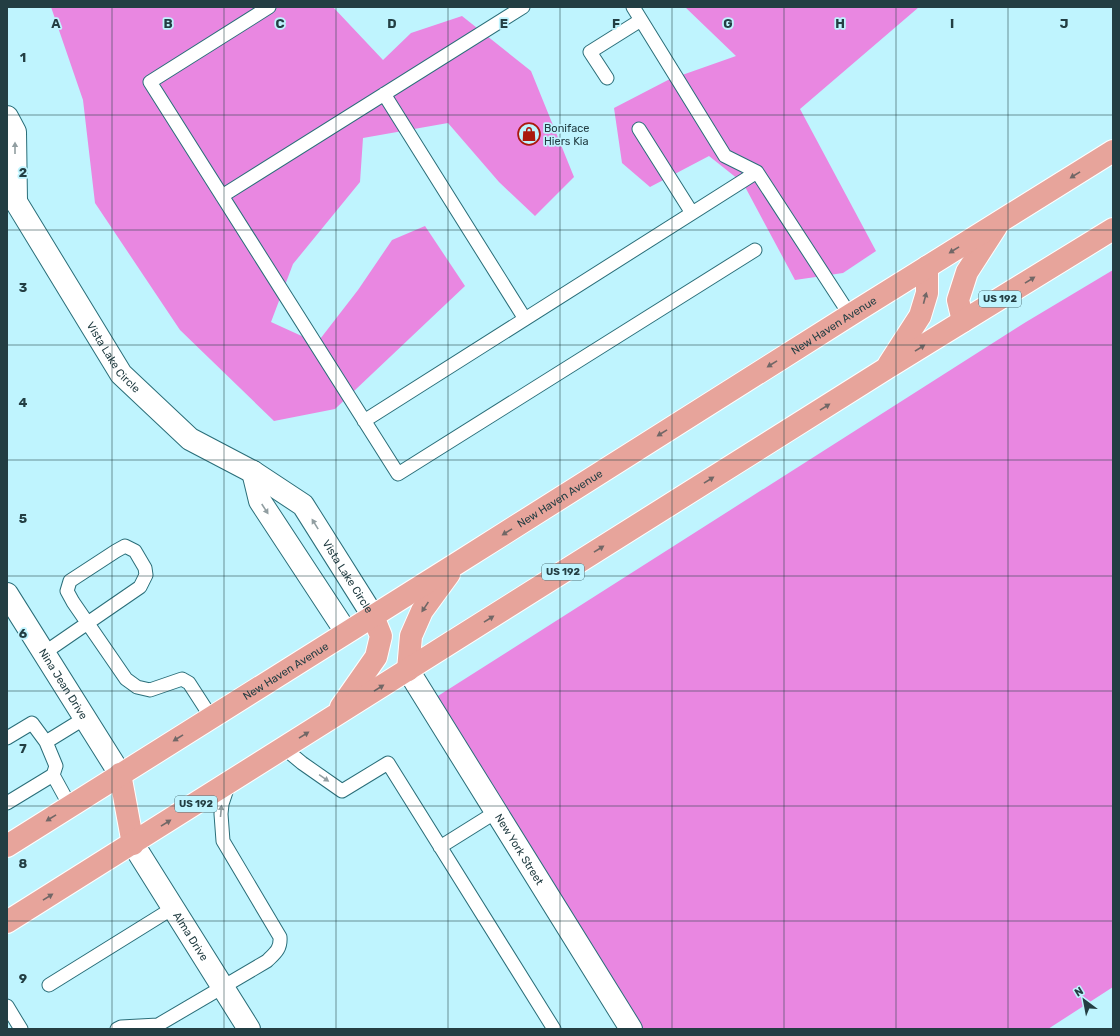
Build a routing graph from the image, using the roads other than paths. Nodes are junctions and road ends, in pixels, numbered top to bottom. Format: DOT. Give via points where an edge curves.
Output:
graph roads {
  1 [pos="269,7"];
  2 [pos="523,7"];
  3 [pos="633,7"];
  4 [pos="641,20"];
  5 [pos="607,78"];
  6 [pos="384,94"];
  7 [pos="7,117"];
  8 [pos="639,129"];
  9 [pos="1113,151"];
  10 [pos="757,172"];
  11 [pos="11,194"];
  12 [pos="222,196"];
  13 [pos="692,213"];
  14 [pos="999,222"];
  15 [pos="1113,229"];
  16 [pos="755,250"];
  17 [pos="927,267"];
  18 [pos="850,315"];
  19 [pos="525,319"];
  20 [pos="963,321"];
  21 [pos="887,368"];
  22 [pos="364,421"];
  23 [pos="253,472"];
  24 [pos="456,564"];
  25 [pos="7,594"];
  26 [pos="373,616"];
  27 [pos="88,624"];
  28 [pos="346,632"];
  29 [pos="44,653"];
  30 [pos="408,670"];
  31 [pos="334,716"];
  32 [pos="211,717"];
  33 [pos="85,718"];
  34 [pos="7,738"];
  35 [pos="46,742"];
  36 [pos="284,748"];
  37 [pos="120,774"];
  38 [pos="53,775"];
  39 [pos="229,783"];
  40 [pos="7,803"];
  41 [pos="70,806"];
  42 [pos="496,812"];
  43 [pos="133,844"];
  44 [pos="7,846"];
  45 [pos="440,847"];
  46 [pos="173,908"];
  47 [pos="7,922"];
  48 [pos="48,985"];
  49 [pos="222,987"];
  50 [pos="7,1006"];
  51 [pos="21,1029"];
  52 [pos="117,1029"];
  53 [pos="249,1029"];
  54 [pos="554,1029"];
  55 [pos="631,1029"];
  1 -- 12 [label="lane" via="150,82"];
  2 -- 6 [label="lane"];
  3 -- 4 [label="lane"];
  4 -- 5 [label="lane" via="590,52"];
  4 -- 10 [label="lane" via="725,156"];
  6 -- 12 [label="lane"];
  6 -- 19 [label="lane"];
  11 -- 7 [label="street, Vista Lake Circle, one-way" via="15,132"];
  8 -- 13 [label="lane"];
  9 -- 14 [label="main road, New Haven Avenue, one-way"];
  10 -- 13 [label="lane"];
  10 -- 18 [label="lane"];
  11 -- 23 [label="street, Vista Lake Circle" via="121,374 190,439"];
  12 -- 22 [label="lane"];
  13 -- 19 [label="lane"];
  14 -- 17 [label="main road, New Haven Avenue, one-way"];
  14 -- 20 [label="main road" via="967,272 958,300"];
  20 -- 15 [label="main road, US 192, one-way"];
  16 -- 22 [label="lane" via="398,474"];
  17 -- 18 [label="main road, New Haven Avenue"];
  21 -- 17 [label="main road, one-way" via="920,316 927,293"];
  18 -- 24 [label="main road, New Haven Avenue, one-way"];
  19 -- 22 [label="lane"];
  21 -- 20 [label="main road, US 192, one-way"];
  30 -- 21 [label="main road, US 192, one-way"];
  26 -- 23 [label="street, Vista Lake Circle, one-way" via="304,505"];
  23 -- 28 [label="street, one-way" via="260,501"];
  24 -- 26 [label="main road, New Haven Avenue"];
  24 -- 30 [label="main road, one-way" via="422,611 411,636"];
  25 -- 29 [label="street, Nina Jean Drive"];
  26 -- 28 [label="main road, New Haven Avenue"];
  26 -- 31 [label="main road" via="381,636 376,657"];
  27 -- 27 [label="lane" via="140,586 146,575 145,568 135,551 125,546 70,581 67,591"];
  27 -- 29 [label="lane"];
  27 -- 32 [label="lane" via="131,683 150,690 182,679 189,683"];
  28 -- 32 [label="main road, New Haven Avenue"];
  29 -- 33 [label="street, Nina Jean Drive"];
  31 -- 30 [label="main road, US 192, one-way"];
  30 -- 42 [label="street, New York Street"];
  36 -- 31 [label="main road, US 192, one-way"];
  32 -- 37 [label="main road, New Haven Avenue, one-way"];
  33 -- 35 [label="lane"];
  33 -- 37 [label="street, Nina Jean Drive"];
  34 -- 35 [label="lane" via="32,723"];
  35 -- 38 [label="lane" via="56,766"];
  36 -- 39 [label="main road, US 192"];
  36 -- 45 [label="lane, one-way" via="342,791 388,763"];
  37 -- 41 [label="main road, New Haven Avenue"];
  37 -- 43 [label="main road"];
  38 -- 40 [label="lane"];
  38 -- 41 [label="lane"];
  43 -- 39 [label="main road, US 192, one-way"];
  49 -- 39 [label="lane, one-way" via="267,961 281,945 280,937 223,841 222,804"];
  41 -- 44 [label="main road, New Haven Avenue, one-way"];
  42 -- 45 [label="lane"];
  42 -- 55 [label="street, New York Street"];
  43 -- 46 [label="street, Alma Drive"];
  47 -- 43 [label="main road, US 192, one-way"];
  45 -- 54 [label="lane"];
  46 -- 48 [label="lane"];
  46 -- 49 [label="street, Alma Drive"];
  49 -- 52 [label="lane" via="158,1025"];
  49 -- 53 [label="street, Alma Drive"];
  50 -- 51 [label="lane"];
}
